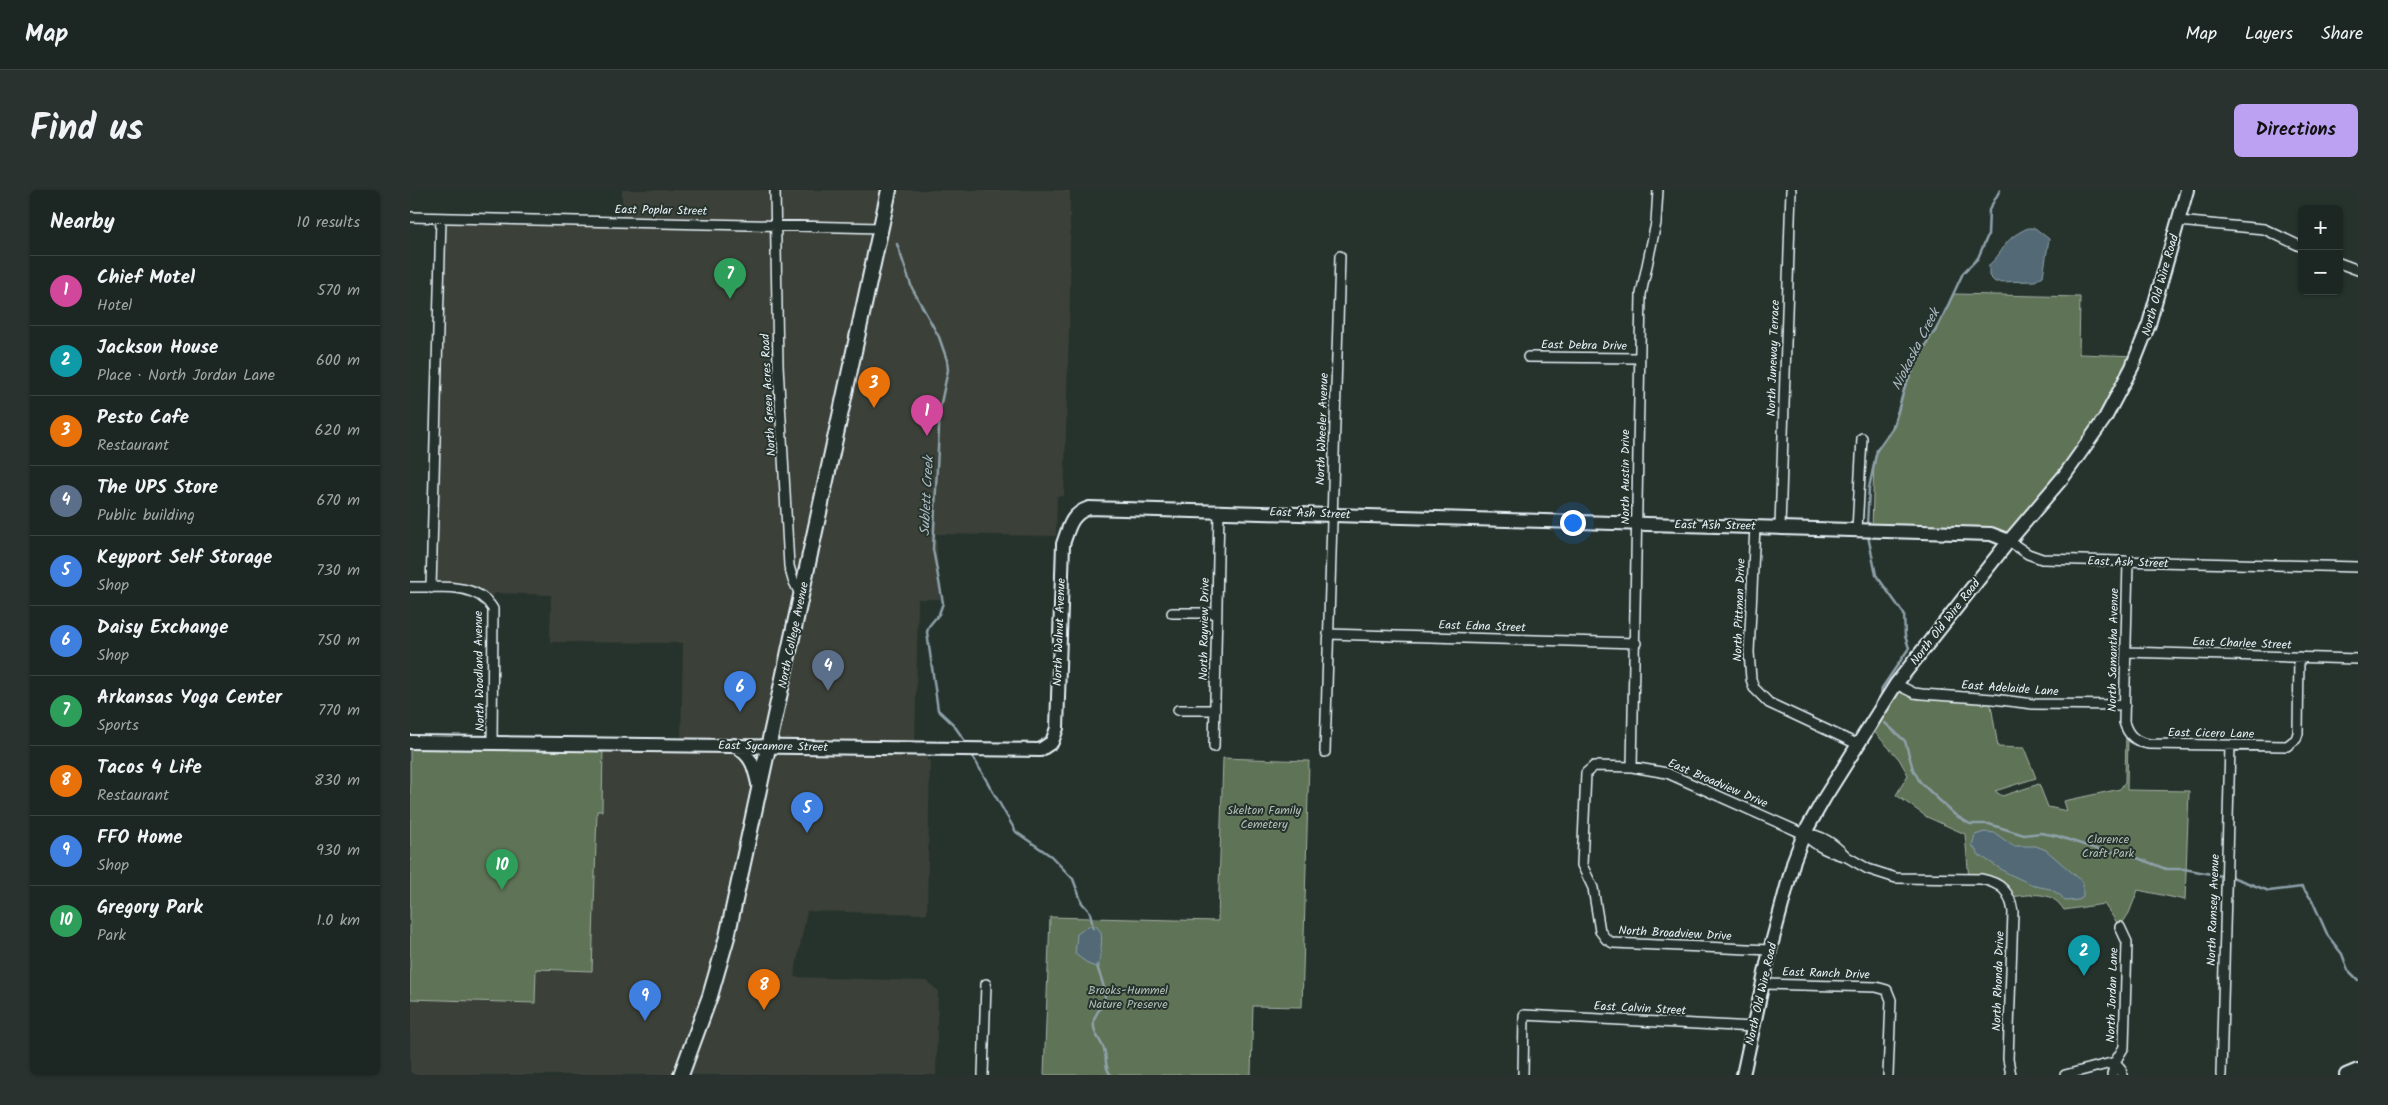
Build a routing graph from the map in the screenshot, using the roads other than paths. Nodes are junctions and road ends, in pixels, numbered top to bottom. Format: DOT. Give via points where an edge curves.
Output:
graph roads {
  1 [pos="775,190"];
  2 [pos="889,190"];
  3 [pos="1658,190"];
  4 [pos="1791,190"];
  5 [pos="2186,190"];
  6 [pos="410,217"];
  7 [pos="441,218"];
  8 [pos="2178,221"];
  9 [pos="776,225"];
  10 [pos="881,228"];
  11 [pos="2298,244"];
  12 [pos="1340,256"];
  13 [pos="2343,264"];
  14 [pos="2358,270"];
  15 [pos="1528,357"];
  16 [pos="1639,358"];
  17 [pos="1862,438"];
  18 [pos="1219,510"];
  19 [pos="1332,514"];
  20 [pos="1070,522"];
  21 [pos="1638,524"];
  22 [pos="1755,526"];
  23 [pos="1780,527"];
  24 [pos="1857,530"];
  25 [pos="2009,541"];
  26 [pos="2128,562"];
  27 [pos="2358,567"];
  28 [pos="410,588"];
  29 [pos="431,588"];
  30 [pos="801,596"];
  31 [pos="1172,613"];
  32 [pos="1217,613"];
  33 [pos="1328,634"];
  34 [pos="1636,643"];
  35 [pos="2126,652"];
  36 [pos="2299,657"];
  37 [pos="2358,659"];
  38 [pos="1896,684"];
  39 [pos="2125,706"];
  40 [pos="1178,710"];
  41 [pos="1215,710"];
  42 [pos="2130,736"];
  43 [pos="410,742"];
  44 [pos="1052,742"];
  45 [pos="492,744"];
  46 [pos="1857,744"];
  47 [pos="734,745"];
  48 [pos="769,745"];
  49 [pos="2230,746"];
  50 [pos="1214,747"];
  51 [pos="1325,752"];
  52 [pos="1632,767"];
  53 [pos="1589,768"];
  54 [pos="760,788"];
  55 [pos="1804,834"];
  56 [pos="2005,889"];
  57 [pos="2120,927"];
  58 [pos="1770,950"];
  59 [pos="986,984"];
  60 [pos="1763,984"];
  61 [pos="1754,1026"];
  62 [pos="2115,1062"];
  63 [pos="2358,1070"];
  64 [pos="681,1075"];
  65 [pos="983,1075"];
  66 [pos="1523,1075"];
  67 [pos="1742,1075"];
  68 [pos="1888,1075"];
  69 [pos="2012,1075"];
  70 [pos="2064,1075"];
  71 [pos="2112,1075"];
  72 [pos="2122,1075"];
  73 [pos="2221,1075"];
  74 [pos="2346,1075"];
  1 -- 9 [label="street, North Green Acres Road"];
  2 -- 10 [label="main road, North College Avenue"];
  3 -- 16 [label="street, North Austin Drive" via="1655,230 1641,294"];
  4 -- 23 [label="street, North Juneway Terrace"];
  5 -- 8 [label="street, North Old Wire Road"];
  6 -- 7 [label="street, East Poplar Street"];
  7 -- 9 [label="street, East Poplar Street"];
  7 -- 29 [label="street"];
  8 -- 11 [label="street" via="2264,229"];
  8 -- 25 [label="street, North Old Wire Road" via="2150,324 2122,388 2064,476"];
  9 -- 10 [label="street, East Poplar Street"];
  9 -- 30 [label="street, North Green Acres Road" via="778,365 789,566"];
  10 -- 30 [label="main road, North College Avenue"];
  12 -- 19 [label="street, North Wheeler Avenue"];
  13 -- 14 [label="street"];
  15 -- 16 [label="street, East Debra Drive"];
  16 -- 21 [label="street, North Austin Drive"];
  17 -- 24 [label="street"];
  18 -- 19 [label="street, East Ash Street"];
  18 -- 20 [label="street, East Ash Street" via="1090,508 1079,511"];
  18 -- 32 [label="street, North Rayview Drive"];
  19 -- 21 [label="street, East Ash Street"];
  19 -- 33 [label="street, North Wheeler Avenue"];
  20 -- 44 [label="street, North Walnut Avenue" via="1061,572 1056,728"];
  21 -- 22 [label="street, East Ash Street"];
  21 -- 34 [label="street, North Austin Drive"];
  22 -- 23 [label="street, East Ash Street"];
  22 -- 46 [label="street, North Pittman Drive" via="1749,652 1751,679 1760,696 1769,703"];
  23 -- 24 [label="street, East Ash Street"];
  24 -- 25 [label="street, East Ash Street" via="1991,534"];
  25 -- 26 [label="street, East Ash Street" via="2042,559"];
  25 -- 38 [label="street, North Old Wire Road"];
  26 -- 27 [label="street, East Ash Street"];
  26 -- 35 [label="street, North Samantha Avenue"];
  28 -- 29 [label="street"];
  29 -- 45 [label="street, North Woodland Avenue" via="477,592 493,609"];
  30 -- 48 [label="main road, North College Avenue"];
  31 -- 32 [label="street"];
  32 -- 41 [label="street, North Rayview Drive"];
  33 -- 34 [label="street, East Edna Street"];
  33 -- 51 [label="street, North Wheeler Avenue"];
  34 -- 52 [label="street, North Austin Drive"];
  35 -- 36 [label="street, East Charlee Street"];
  35 -- 39 [label="street, North Samantha Avenue"];
  36 -- 37 [label="street, East Charlee Street"];
  36 -- 49 [label="street, East Cicero Lane" via="2298,733 2293,743 2280,747"];
  38 -- 39 [label="street, East Adelaide Lane" via="1922,694 2033,704"];
  38 -- 46 [label="street, North Old Wire Road"];
  39 -- 42 [label="street, North Samantha Avenue" via="2124,722"];
  40 -- 41 [label="street"];
  41 -- 50 [label="street, North Rayview Drive"];
  42 -- 49 [label="street, East Cicero Lane" via="2150,744"];
  43 -- 45 [label="street, East Sycamore Street"];
  44 -- 48 [label="street, East Sycamore Street" via="1040,750"];
  45 -- 47 [label="street, East Sycamore Street"];
  46 -- 55 [label="street, North Old Wire Road"];
  47 -- 48 [label="street, East Sycamore Street"];
  47 -- 54 [label="street" via="748,755"];
  48 -- 54 [label="main road, North College Avenue"];
  49 -- 73 [label="street, North Ramsey Avenue"];
  52 -- 53 [label="street, East Broadview Drive"];
  52 -- 55 [label="street, East Broadview Drive" via="1677,777"];
  53 -- 58 [label="street, North Broadview Drive" via="1584,781 1582,865 1593,888 1598,924 1606,939 1613,943"];
  54 -- 64 [label="main road, North College Avenue" via="719,969"];
  55 -- 56 [label="street, East Broadview Drive" via="1830,852 1887,876 1981,879"];
  55 -- 58 [label="street, North Old Wire Road"];
  56 -- 69 [label="street, North Rhonda Drive" via="2012,900 2013,912 2008,1059"];
  57 -- 62 [label="street, North Jordan Lane" via="2127,942 2124,1038 2121,1056"];
  58 -- 60 [label="street, North Old Wire Road"];
  59 -- 65 [label="street"];
  60 -- 61 [label="street, North Old Wire Road"];
  60 -- 68 [label="street, East Ranch Drive" via="1887,990 1890,1000"];
  61 -- 66 [label="street, East Calvin Street" via="1524,1015"];
  61 -- 67 [label="street, North Old Wire Road"];
  62 -- 70 [label="street"];
  62 -- 71 [label="street, North Jordan Lane"];
  62 -- 72 [label="street"];
  63 -- 74 [label="street"];
}
